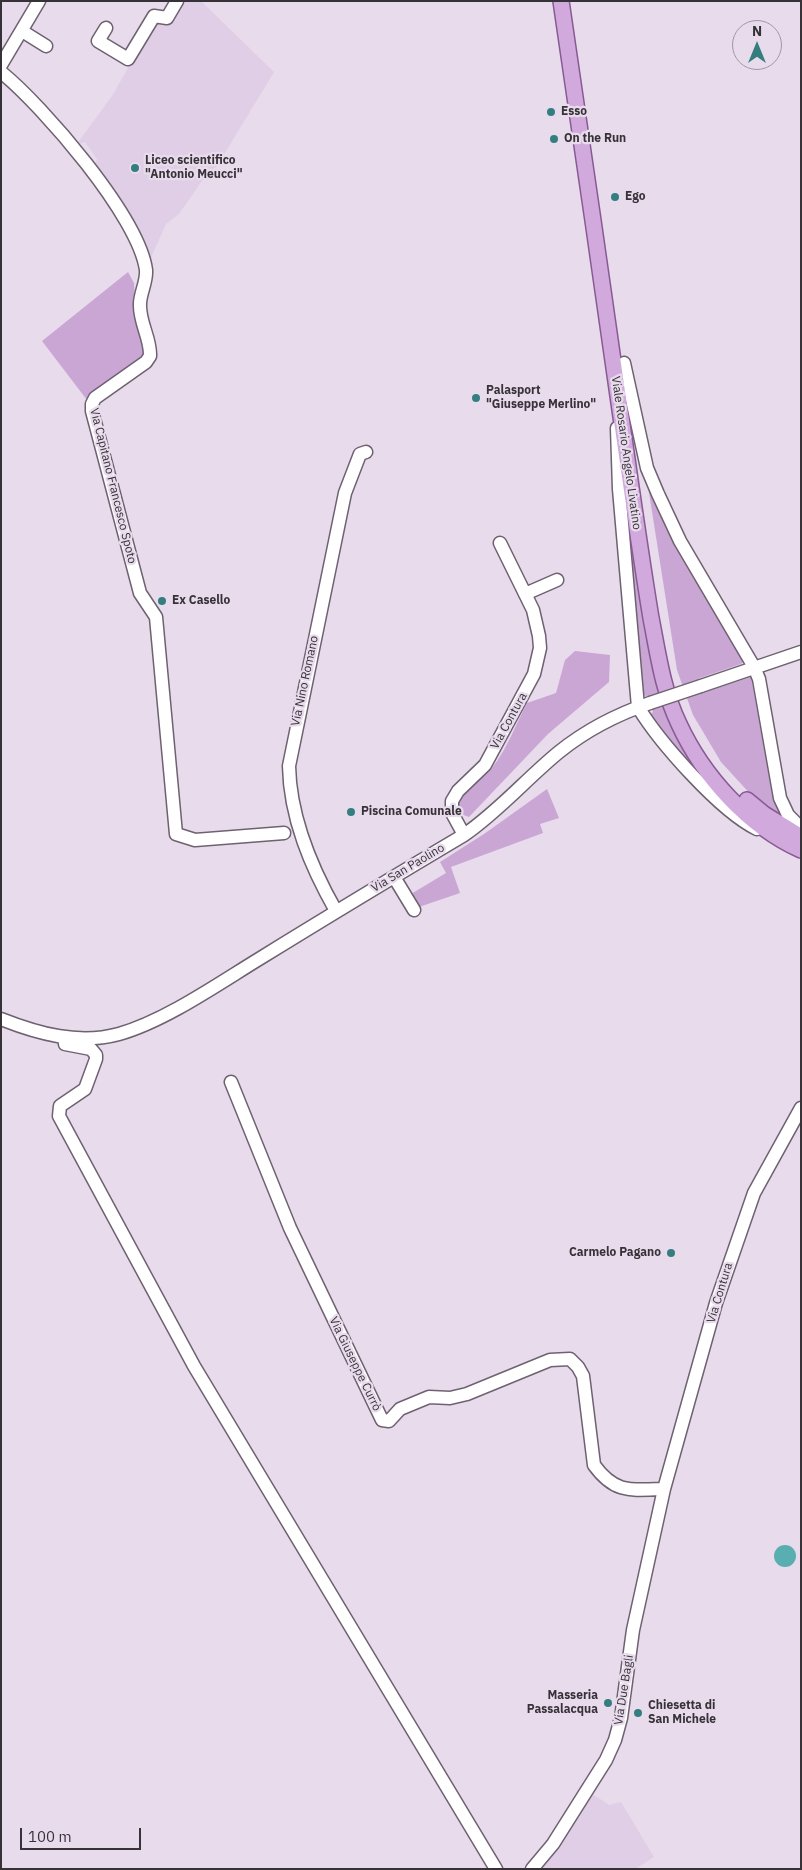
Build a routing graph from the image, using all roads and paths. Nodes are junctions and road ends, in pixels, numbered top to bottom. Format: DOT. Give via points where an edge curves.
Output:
graph roads {
  1 [pos="177,1"];
  2 [pos="561,1"];
  3 [pos="569,1"];
  4 [pos="36,2"];
  5 [pos="106,28"];
  6 [pos="22,31"];
  7 [pos="46,46"];
  8 [pos="1,65"];
  9 [pos="1,72"];
  10 [pos="619,364"];
  11 [pos="366,452"];
  12 [pos="500,543"];
  13 [pos="556,580"];
  14 [pos="525,594"];
  15 [pos="801,652"];
  16 [pos="754,668"];
  17 [pos="644,705"];
  18 [pos="801,828"];
  19 [pos="284,834"];
  20 [pos="464,835"];
  21 [pos="801,837"];
  22 [pos="784,842"];
  23 [pos="801,850"];
  24 [pos="394,877"];
  25 [pos="414,910"];
  26 [pos="336,912"];
  27 [pos="1,1019"];
  28 [pos="64,1037"];
  29 [pos="231,1082"];
  30 [pos="801,1108"];
  31 [pos="664,1489"];
  32 [pos="496,1869"];
  33 [pos="532,1869"];
  1 -- 5 [label="street" via="167,18 154,16 128,59 98,42"];
  2 -- 10 [label="main road, Viale Rosario Angelo Livatino"];
  3 -- 10 [label="main road, Viale Rosario Angelo Livatino"];
  4 -- 6 [label="street"];
  6 -- 7 [label="street"];
  6 -- 8 [label="street"];
  9 -- 19 [label="street, Via Capitano Francesco Spoto" via="83,159 123,215 145,263 140,304 150,356 95,398 92,411 140,593 156,617 176,834 195,840"];
  10 -- 16 [label="street" via="658,494 680,541"];
  10 -- 17 [label="street" via="619,488"];
  10 -- 21 [label="main road, Viale Rosario Angelo Livatino" via="671,672 678,696 705,752 729,782 764,814"];
  10 -- 22 [label="main road, Viale Rosario Angelo Livatino" via="644,576 669,699 686,740 708,773 740,807"];
  11 -- 26 [label="street, Via Nino Romano" via="360,454 345,493 289,766 291,801 297,825"];
  12 -- 14 [label="street, Via Contura"];
  13 -- 14 [label="street"];
  14 -- 20 [label="street, Via Contura" via="533,610 539,636 538,662 525,694 485,765 452,801 452,813"];
  15 -- 16 [label="street, Via San Paolino"];
  16 -- 17 [label="street, Via San Paolino, bridge"];
  16 -- 18 [label="street" via="780,798 788,815"];
  17 -- 20 [label="street, Via San Paolino" via="589,731 560,751 498,810"];
  17 -- 22 [label="street" via="651,728 733,814"];
  20 -- 24 [label="street, Via San Paolino"];
  22 -- 23 [label="main road, Viale Rosario Angelo Livatino"];
  24 -- 25 [label="street"];
  24 -- 26 [label="street, Via San Paolino"];
  26 -- 28 [label="street, Via San Paolino" via="144,1025 118,1034"];
  27 -- 28 [label="street, Via San Paolino" via="40,1033"];
  28 -- 32 [label="street" via="65,1044 91,1049 96,1059 85,1089 60,1106 59,1116 194,1366"];
  29 -- 31 [label="street, Via Giuseppe Currò" via="290,1228 382,1420 389,1421 400,1409 428,1397 450,1398 467,1394 550,1360 570,1359 583,1376 594,1465 600,1475 616,1487"];
  30 -- 31 [label="street, Via Contura" via="746,1211 716,1303"];
  31 -- 33 [label="street, Via Due Bagli" via="633,1630 615,1740 606,1760 553,1844"];
}
